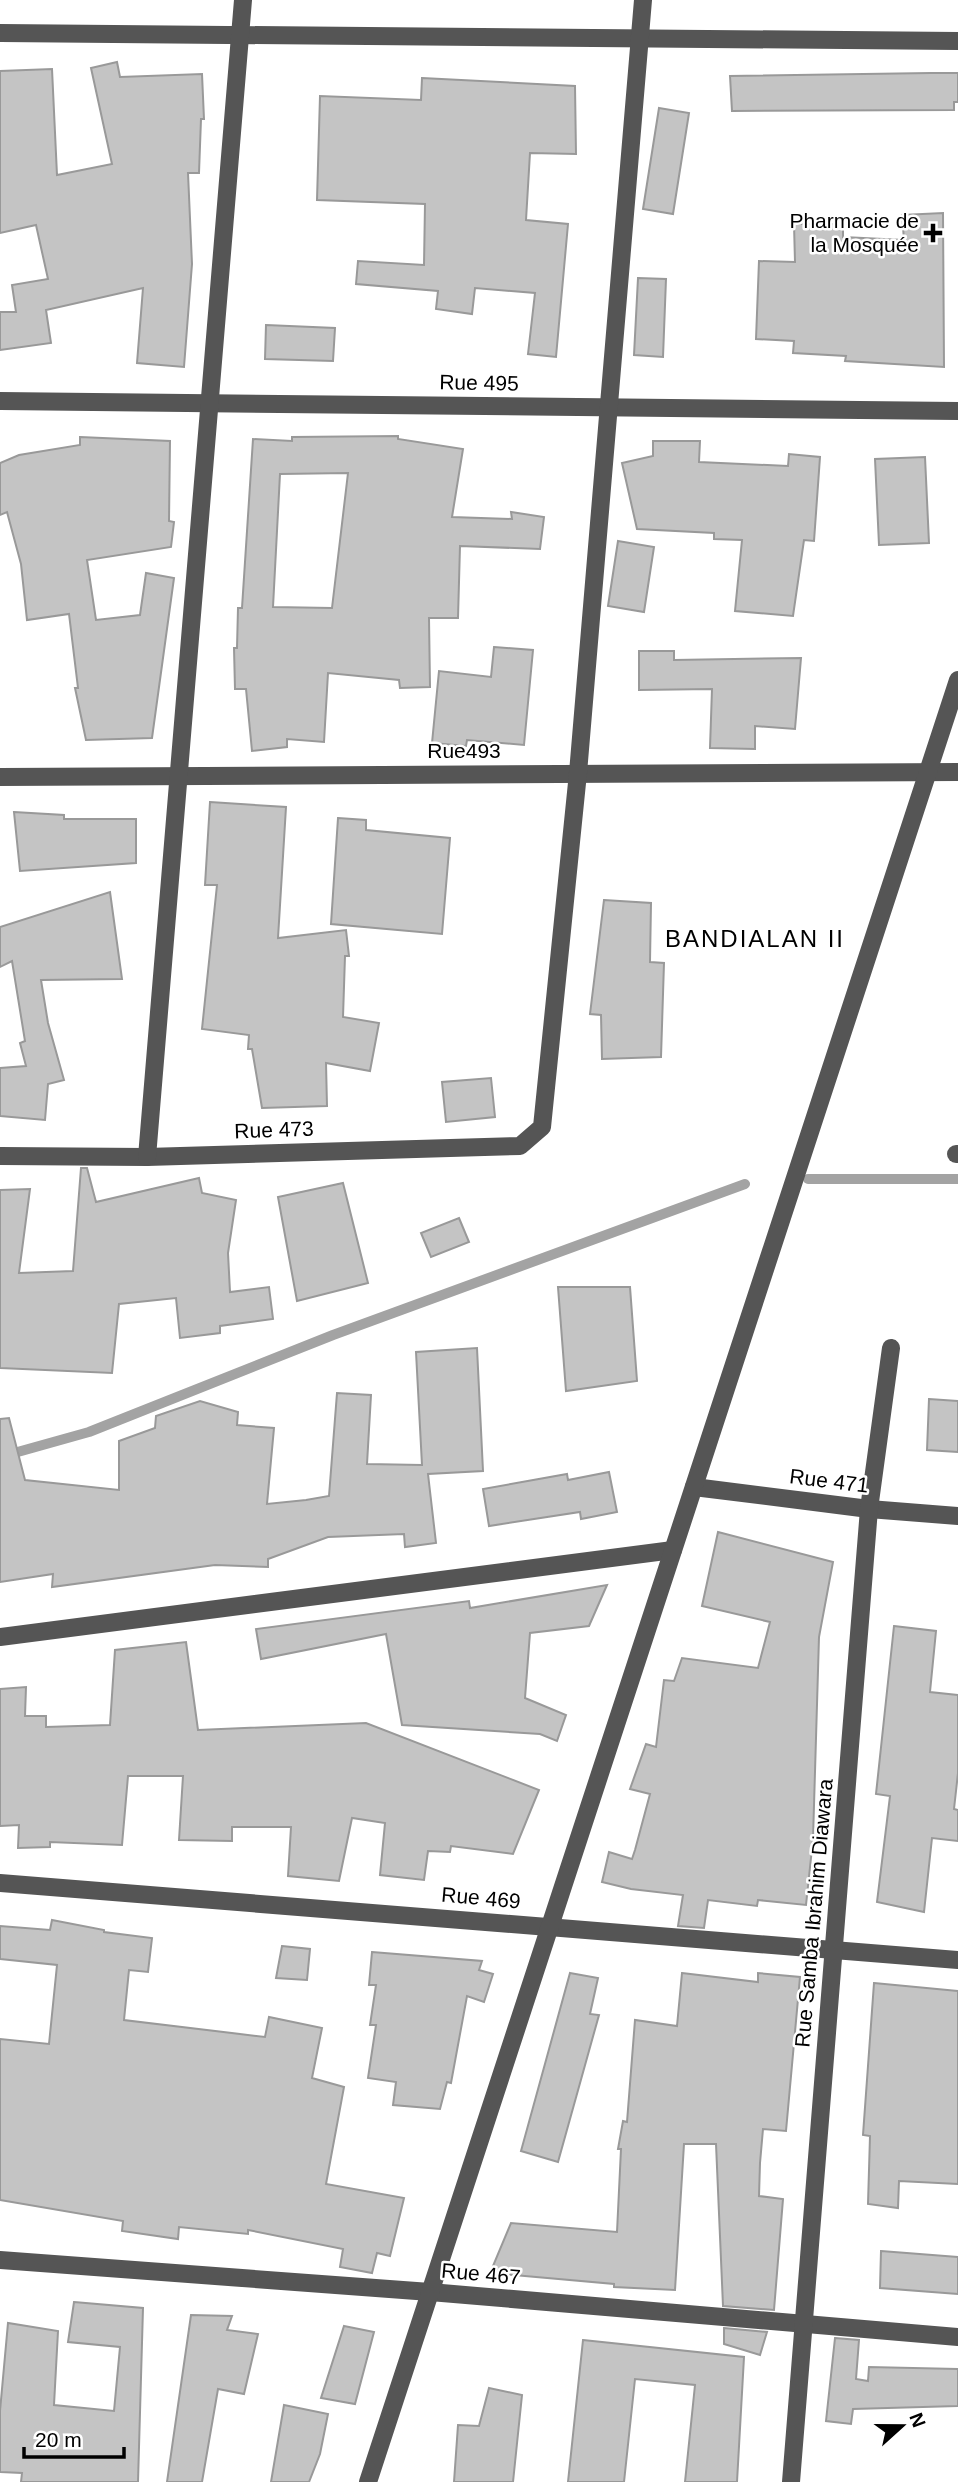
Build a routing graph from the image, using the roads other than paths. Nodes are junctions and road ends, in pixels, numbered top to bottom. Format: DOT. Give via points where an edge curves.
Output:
graph roads {
  1 [pos="243,0"];
  2 [pos="643,0"];
  3 [pos="0,33"];
  4 [pos="240,35"];
  5 [pos="640,37"];
  6 [pos="958,41"];
  7 [pos="0,401"];
  8 [pos="210,403"];
  9 [pos="609,408"];
  10 [pos="958,411"];
  11 [pos="958,680"];
  12 [pos="928,772"];
  13 [pos="958,772"];
  14 [pos="579,773"];
  15 [pos="181,776"];
  16 [pos="0,777"];
  17 [pos="0,1156"];
  18 [pos="147,1157"];
  19 [pos="891,1348"];
  20 [pos="694,1487"];
  21 [pos="869,1509"];
  22 [pos="958,1516"];
  23 [pos="673,1550"];
  24 [pos="0,1637"];
  25 [pos="0,1883"];
  26 [pos="550,1926"];
  27 [pos="834,1949"];
  28 [pos="958,1960"];
  29 [pos="0,2260"];
  30 [pos="430,2292"];
  31 [pos="804,2325"];
  32 [pos="958,2337"];
  33 [pos="368,2482"];
  34 [pos="792,2482"];
  1 -- 4 [label="street"];
  2 -- 5 [label="street"];
  3 -- 4 [label="street"];
  4 -- 5 [label="street"];
  4 -- 8 [label="street"];
  5 -- 6 [label="street"];
  5 -- 9 [label="street"];
  7 -- 8 [label="street, Rue 495"];
  8 -- 9 [label="street, Rue 495"];
  8 -- 15 [label="street"];
  9 -- 10 [label="street, Rue 495"];
  9 -- 14 [label="street"];
  11 -- 12 [label="street"];
  12 -- 13 [label="street, Rue493"];
  12 -- 14 [label="street, Rue493"];
  12 -- 20 [label="street"];
  14 -- 15 [label="street, Rue493"];
  14 -- 18 [label="street, Rue 473" via="542,1127 520,1146"];
  15 -- 16 [label="street, Rue493"];
  15 -- 18 [label="street"];
  17 -- 18 [label="street, Rue 473"];
  19 -- 21 [label="street, Rue Samba Ibrahim Diawara"];
  20 -- 21 [label="street, Rue 471"];
  20 -- 23 [label="street"];
  21 -- 22 [label="street, Rue 471"];
  21 -- 27 [label="street, Rue Samba Ibrahim Diawara"];
  23 -- 24 [label="street"];
  23 -- 26 [label="street"];
  25 -- 26 [label="street, Rue 469"];
  26 -- 27 [label="street, Rue 469"];
  26 -- 30 [label="street"];
  27 -- 28 [label="street, Rue 469"];
  27 -- 31 [label="street, Rue Samba Ibrahim Diawara"];
  29 -- 30 [label="street, Rue 467"];
  30 -- 31 [label="street, Rue 467"];
  30 -- 33 [label="street"];
  31 -- 32 [label="street, Rue 467"];
  31 -- 34 [label="street, Rue Samba Ibrahim Diawara"];
}
